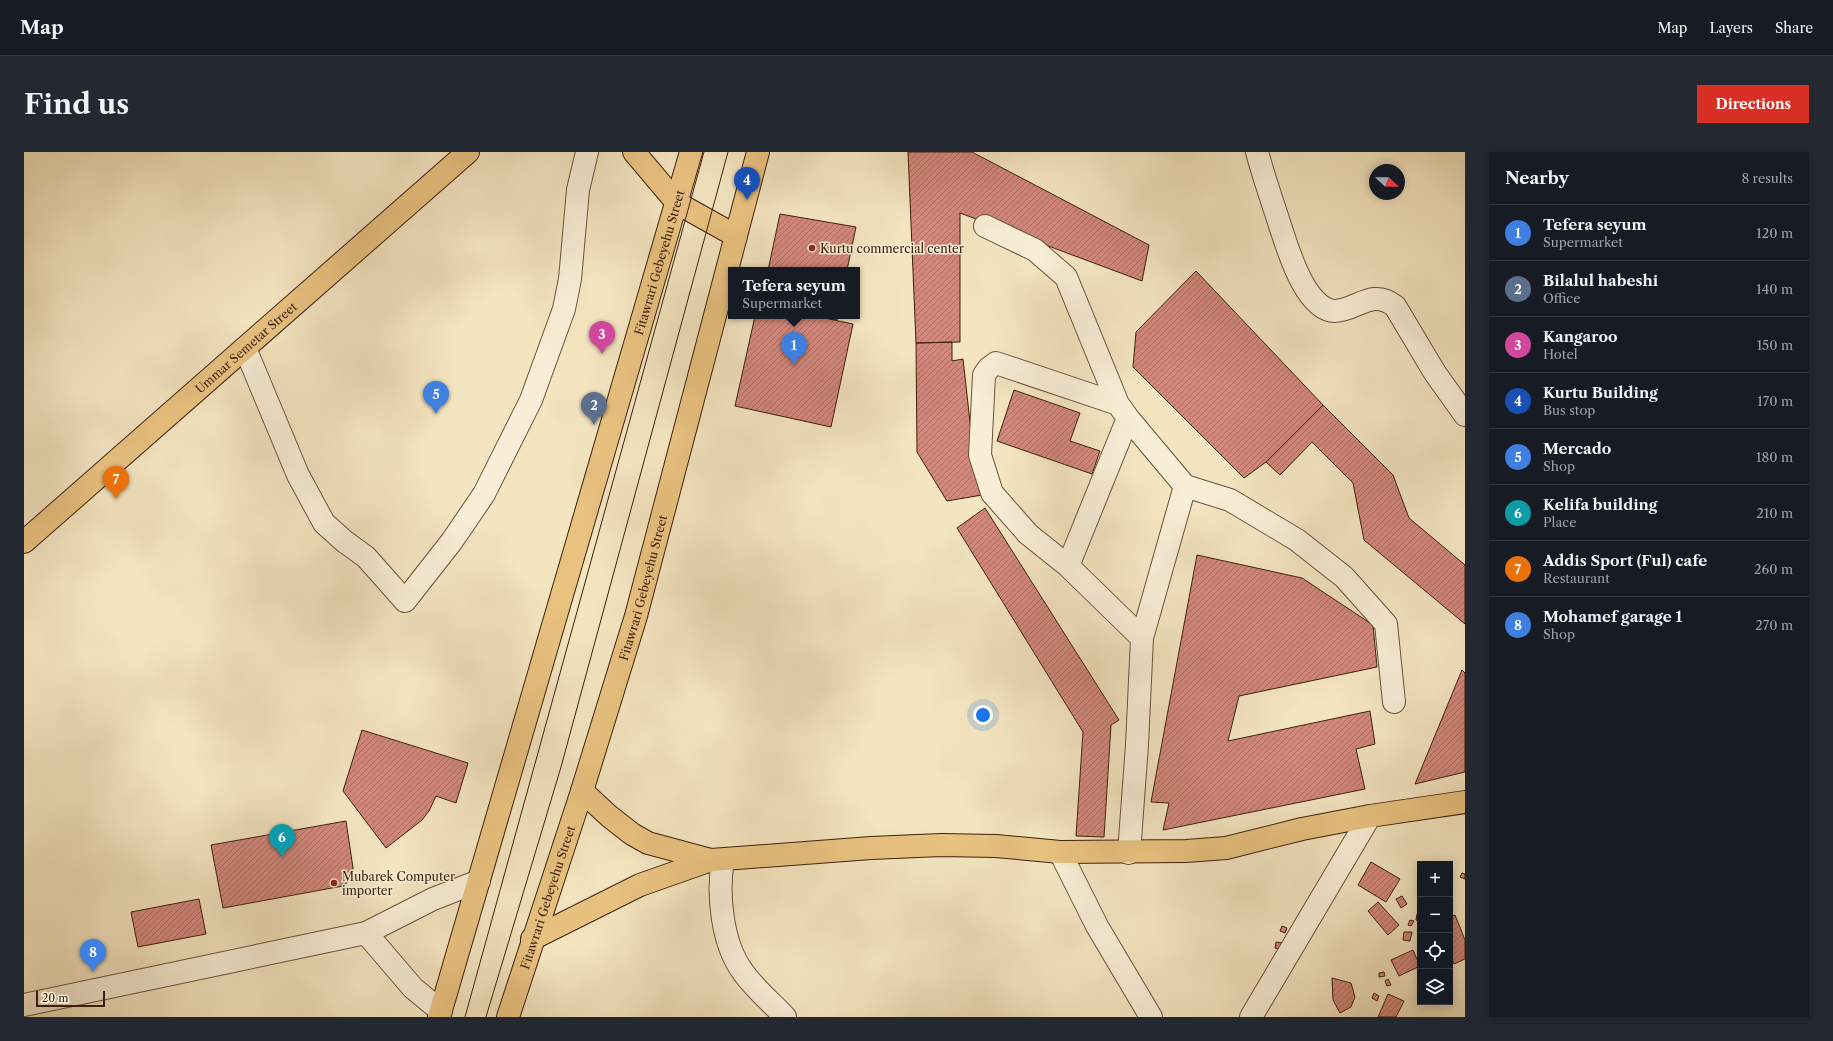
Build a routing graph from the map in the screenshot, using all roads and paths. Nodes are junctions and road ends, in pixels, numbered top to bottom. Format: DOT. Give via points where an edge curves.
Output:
graph roads {
  1 [pos="468,152"];
  2 [pos="587,152"];
  3 [pos="634,152"];
  4 [pos="691,152"];
  5 [pos="758,152"];
  6 [pos="1257,152"];
  7 [pos="677,203"];
  8 [pos="985,226"];
  9 [pos="736,236"];
  10 [pos="245,348"];
  11 [pos="1123,411"];
  12 [pos="1465,415"];
  13 [pos="1185,486"];
  14 [pos="24,542"];
  15 [pos="1068,566"];
  16 [pos="1142,638"];
  17 [pos="1394,702"];
  18 [pos="582,791"];
  19 [pos="1465,802"];
  20 [pos="1370,816"];
  21 [pos="1060,852"];
  22 [pos="1129,853"];
  23 [pos="717,860"];
  24 [pos="479,881"];
  25 [pos="366,933"];
  26 [pos="532,940"];
  27 [pos="24,1005"];
  28 [pos="440,1014"];
  29 [pos="508,1017"];
  30 [pos="785,1017"];
  31 [pos="1151,1017"];
  32 [pos="1251,1017"];
  1 -- 10 [label="main road, Ummar Semetar Street"];
  2 -- 10 [label="street" via="578,190 570,280 564,309 530,400 484,494 452,541 405,601 366,557 324,523 298,475"];
  3 -- 7 [label="main road"];
  4 -- 7 [label="main road, Fitawrari Gebeyehu Street"];
  5 -- 9 [label="main road, Fitawrari Gebeyehu Street"];
  6 -- 12 [label="street" via="1285,241 1301,281 1310,295 1326,310 1333,311 1343,310 1373,298 1388,300"];
  7 -- 9 [label="main road"];
  7 -- 24 [label="main road, Fitawrari Gebeyehu Street"];
  8 -- 11 [label="street" via="1036,250 1066,277"];
  9 -- 18 [label="main road, Fitawrari Gebeyehu Street" via="636,616"];
  10 -- 14 [label="main road, Ummar Semetar Street"];
  11 -- 13 [label="street"];
  11 -- 15 [label="street"];
  11 -- 15 [label="street" via="996,363 984,375 980,455 992,493 1028,534"];
  13 -- 16 [label="street"];
  13 -- 17 [label="street" via="1230,500 1297,540 1344,577 1386,624"];
  15 -- 16 [label="street"];
  16 -- 22 [label="street"];
  18 -- 23 [label="main road" via="609,816 648,843"];
  18 -- 26 [label="main road, Fitawrari Gebeyehu Street"];
  19 -- 20 [label="main road"];
  20 -- 22 [label="main road" via="1302,829 1226,848"];
  20 -- 32 [label="street"];
  21 -- 22 [label="main road"];
  21 -- 23 [label="main road" via="996,846 941,845"];
  21 -- 31 [label="street" via="1097,926"];
  23 -- 26 [label="main road" via="640,885"];
  23 -- 30 [label="street" via="727,940 733,955 743,973"];
  24 -- 25 [label="street" via="433,899"];
  24 -- 28 [label="main road, Fitawrari Gebeyehu Street"];
  25 -- 27 [label="street"];
  25 -- 28 [label="street" via="413,988"];
  26 -- 29 [label="main road, Fitawrari Gebeyehu Street"];
}
